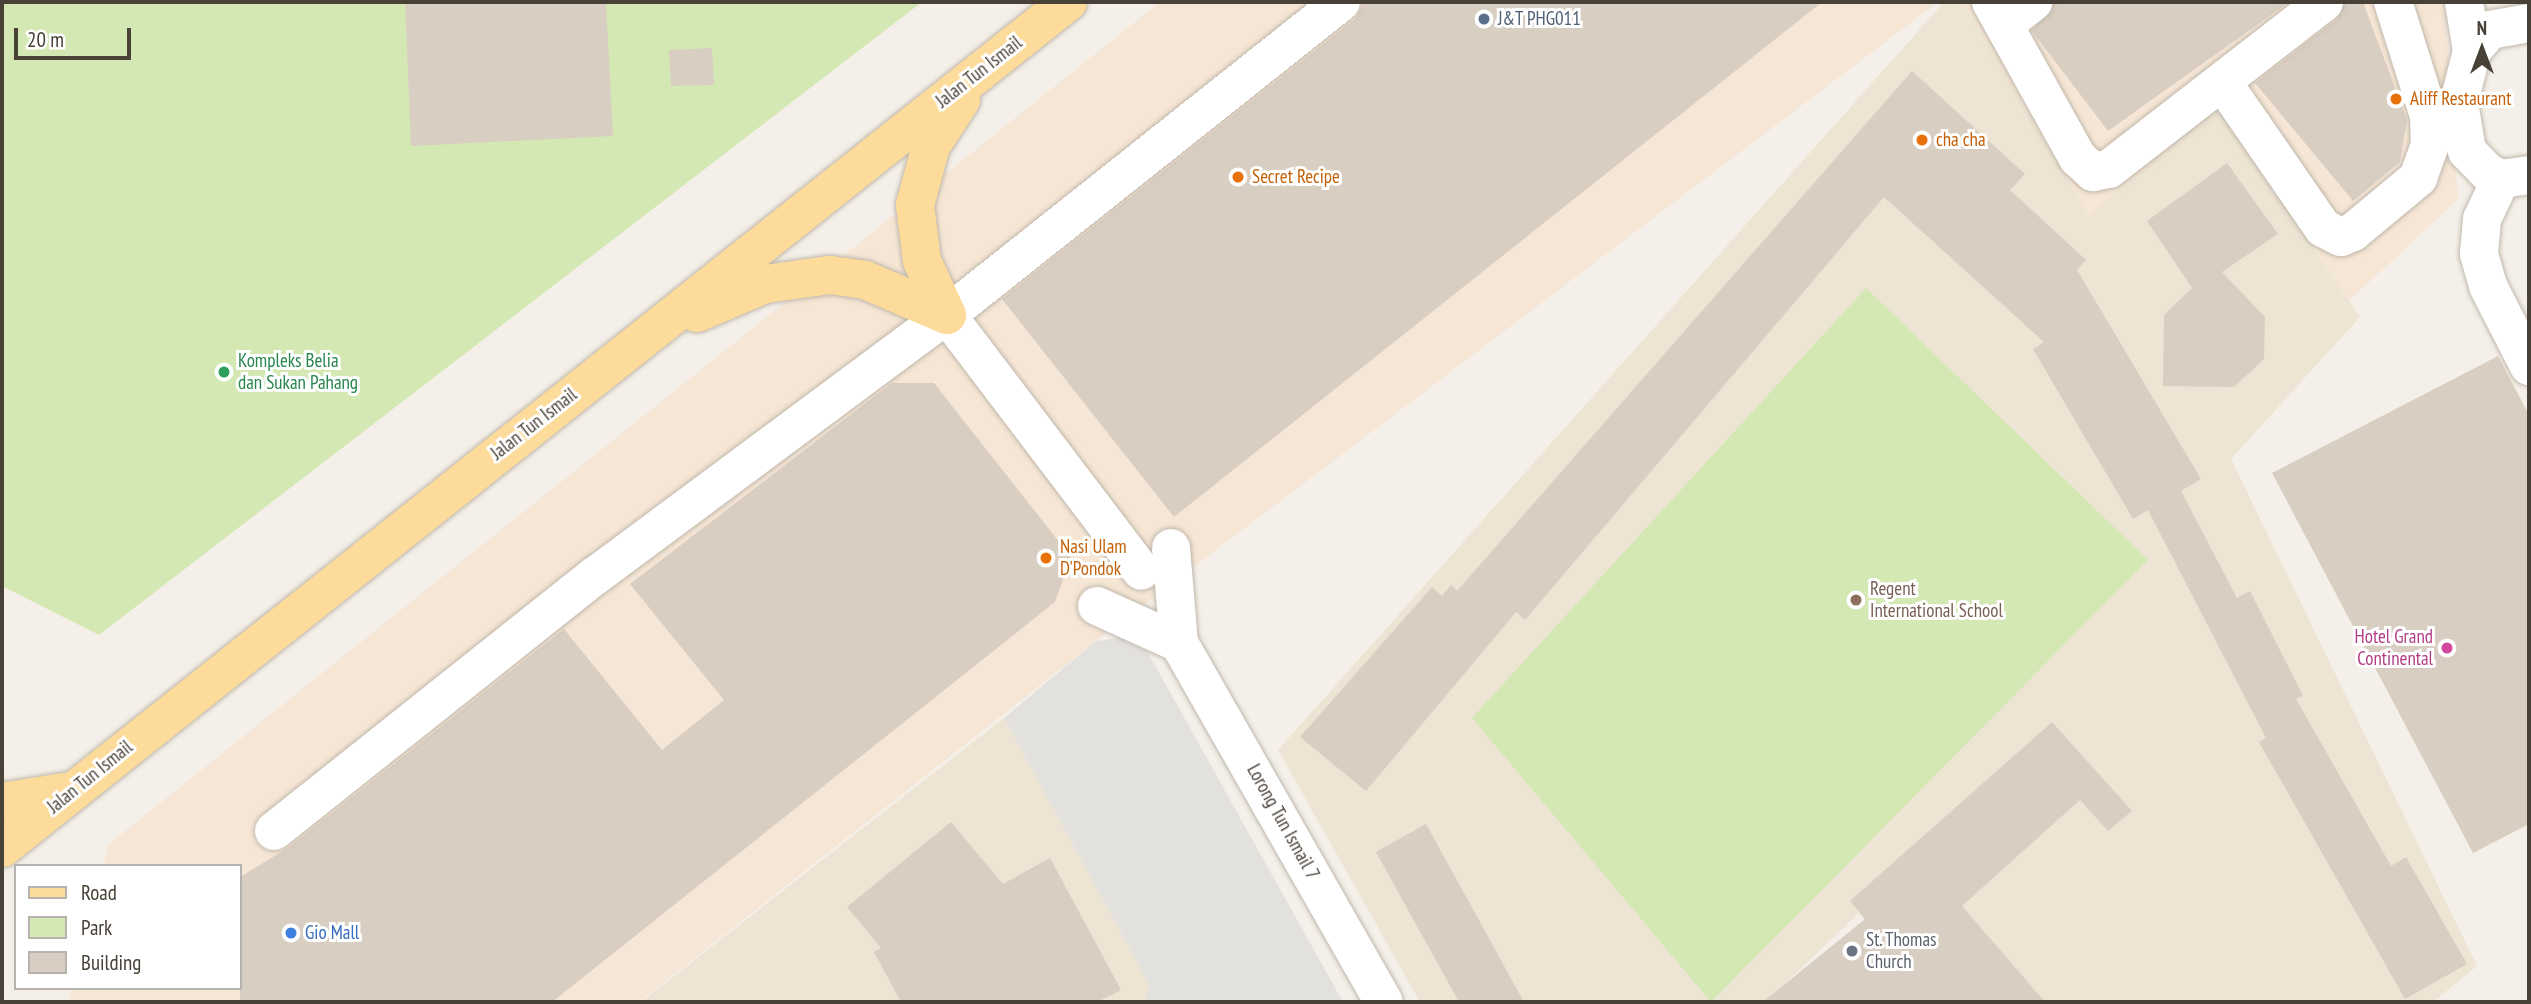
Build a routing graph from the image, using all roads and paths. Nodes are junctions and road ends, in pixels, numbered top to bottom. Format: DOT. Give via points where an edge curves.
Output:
graph roads {
  1 [pos="1068,2"];
  2 [pos="1341,2"];
  3 [pos="2324,2"];
  4 [pos="2393,2"];
  5 [pos="2464,2"];
  6 [pos="2010,9"];
  7 [pos="2515,16"];
  8 [pos="2472,51"];
  9 [pos="979,72"];
  10 [pos="2223,83"];
  11 [pos="2445,115"];
  12 [pos="2515,177"];
  13 [pos="947,315"];
  14 [pos="647,335"];
  15 [pos="2529,366"];
  16 [pos="1171,548"];
  17 [pos="1141,571"];
  18 [pos="1097,606"];
  19 [pos="1179,643"];
  20 [pos="75,789"];
  21 [pos="2,802"];
  22 [pos="274,831"];
  23 [pos="2,848"];
  24 [pos="1384,1002"];
  1 -- 9 [label="main road, Jalan Tun Ismail"];
  2 -- 13 [label="street"];
  3 -- 10 [label="street"];
  4 -- 11 [label="street"];
  5 -- 8 [label="street"];
  6 -- 10 [label="street" via="2078,158 2093,172 2109,169"];
  7 -- 8 [label="street" via="2490,30"];
  8 -- 11 [label="street"];
  9 -- 13 [label="main road" via="931,146 915,205 922,261"];
  9 -- 14 [label="main road, Jalan Tun Ismail"];
  10 -- 11 [label="street" via="2323,228 2341,237 2418,178"];
  11 -- 12 [label="street" via="2467,151"];
  12 -- 15 [label="street" via="2482,219 2479,254 2488,286"];
  13 -- 14 [label="main road" via="865,281 830,275 765,284"];
  13 -- 17 [label="street"];
  13 -- 22 [label="street" via="595,576"];
  14 -- 20 [label="main road, Jalan Tun Ismail"];
  16 -- 19 [label="street, Lorong Tun Ismail 7"];
  18 -- 19 [label="street"];
  19 -- 24 [label="street, Lorong Tun Ismail 7"];
  20 -- 21 [label="main road" via="15,804"];
  20 -- 23 [label="main road, Jalan Tun Ismail"];
}
